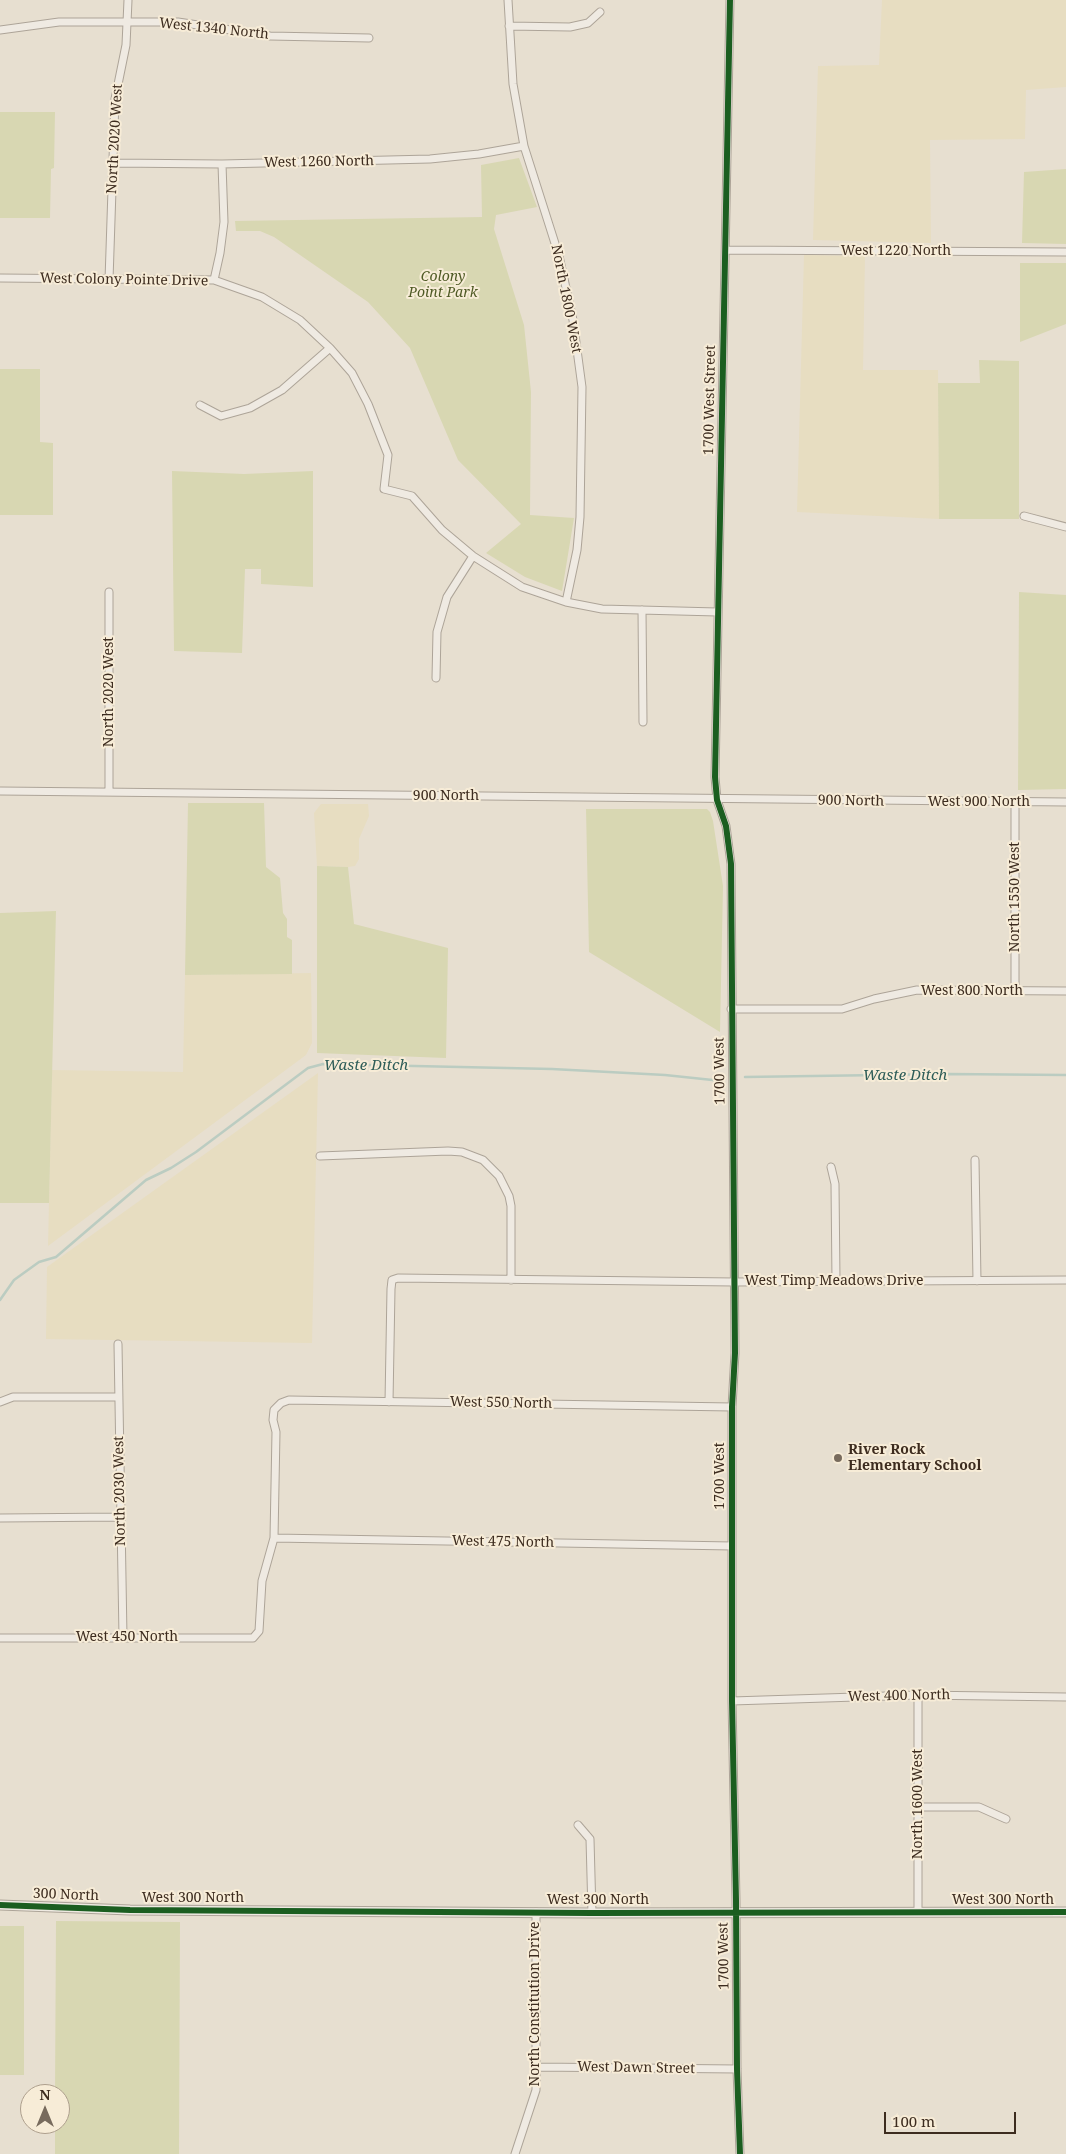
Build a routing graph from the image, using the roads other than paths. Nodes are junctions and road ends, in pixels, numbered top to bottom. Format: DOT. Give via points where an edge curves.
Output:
graph roads {
  1 [pos="128,0"];
  2 [pos="508,0"];
  3 [pos="730,0"];
  4 [pos="600,12"];
  5 [pos="127,22"];
  6 [pos="509,26"];
  7 [pos="0,30"];
  8 [pos="369,38"];
  9 [pos="524,146"];
  10 [pos="112,163"];
  11 [pos="222,164"];
  12 [pos="726,250"];
  13 [pos="1066,252"];
  14 [pos="0,278"];
  15 [pos="109,280"];
  16 [pos="214,280"];
  17 [pos="330,348"];
  18 [pos="200,405"];
  19 [pos="1024,516"];
  20 [pos="1066,527"];
  21 [pos="473,556"];
  22 [pos="109,592"];
  23 [pos="566,602"];
  24 [pos="642,610"];
  25 [pos="717,612"];
  26 [pos="436,678"];
  27 [pos="644,722"];
  28 [pos="0,791"];
  29 [pos="108,792"];
  30 [pos="718,800"];
  31 [pos="892,801"];
  32 [pos="1015,802"];
  33 [pos="1066,802"];
  34 [pos="1015,991"];
  35 [pos="1066,991"];
  36 [pos="731,1009"];
  37 [pos="320,1156"];
  38 [pos="975,1160"];
  39 [pos="831,1167"];
  40 [pos="511,1280"];
  41 [pos="977,1280"];
  42 [pos="1066,1280"];
  43 [pos="836,1281"];
  44 [pos="734,1282"];
  45 [pos="118,1344"];
  46 [pos="118,1397"];
  47 [pos="0,1402"];
  48 [pos="389,1402"];
  49 [pos="732,1407"];
  50 [pos="120,1517"];
  51 [pos="0,1518"];
  52 [pos="274,1538"];
  53 [pos="732,1546"];
  54 [pos="123,1637"];
  55 [pos="0,1638"];
  56 [pos="918,1695"];
  57 [pos="1066,1697"];
  58 [pos="732,1700"];
  59 [pos="918,1807"];
  60 [pos="1006,1820"];
  61 [pos="578,1825"];
  62 [pos="0,1905"];
  63 [pos="130,1910"];
  64 [pos="536,1912"];
  65 [pos="736,1912"];
  66 [pos="918,1912"];
  67 [pos="1066,1912"];
  68 [pos="592,1913"];
  69 [pos="536,2067"];
  70 [pos="737,2069"];
  71 [pos="515,2154"];
  72 [pos="740,2154"];
  1 -- 5 [label="street, North 2020 West"];
  2 -- 6 [label="street, North 1800 West"];
  3 -- 12 [label="street, 1700 West Street"];
  4 -- 6 [label="street" via="588,22 570,27"];
  5 -- 7 [label="street, West 1340 North" via="59,22"];
  5 -- 8 [label="street, West 1340 North" via="178,22 270,36"];
  5 -- 10 [label="street, North 2020 West" via="126,45 115,99"];
  6 -- 9 [label="street, North 1800 West" via="513,84"];
  9 -- 11 [label="street, West 1260 North" via="430,159"];
  9 -- 23 [label="street, North 1800 West" via="559,256 573,320 582,387 580,518"];
  10 -- 11 [label="street, West 1260 North"];
  10 -- 15 [label="street, North 2020 West"];
  11 -- 16 [label="street" via="224,222"];
  12 -- 13 [label="street, West 1220 North"];
  12 -- 25 [label="street, 1700 West Street"];
  14 -- 15 [label="street, West Colony Pointe Drive"];
  15 -- 16 [label="street, West Colony Pointe Drive"];
  16 -- 17 [label="street, West Colony Pointe Drive" via="262,297 300,320"];
  17 -- 18 [label="street" via="282,390 250,408 221,416"];
  17 -- 21 [label="street, West Colony Pointe Drive" via="352,372 388,455 384,489 412,496 442,530"];
  19 -- 20 [label="street"];
  21 -- 23 [label="street, West Colony Pointe Drive" via="522,588"];
  21 -- 26 [label="street" via="447,597 438,632"];
  22 -- 29 [label="street, North 2020 West"];
  23 -- 24 [label="street, West Colony Pointe Drive" via="602,609"];
  24 -- 25 [label="street, West Colony Pointe Drive"];
  24 -- 27 [label="street"];
  25 -- 30 [label="street, 1700 West Street" via="715,776"];
  28 -- 29 [label="street, 900 North"];
  29 -- 30 [label="street, 900 North"];
  30 -- 31 [label="street, 900 North"];
  30 -- 36 [label="street, 1700 West" via="726,826 731,864"];
  31 -- 32 [label="street, West 900 North"];
  32 -- 33 [label="street, West 900 North"];
  32 -- 34 [label="street, North 1550 West"];
  34 -- 35 [label="street, West 800 North"];
  34 -- 36 [label="street, West 800 North" via="917,990 842,1009"];
  36 -- 44 [label="street, 1700 West"];
  37 -- 40 [label="street" via="455,1152 473,1155 491,1167 505,1186 511,1206"];
  38 -- 41 [label="street"];
  39 -- 43 [label="street" via="835,1184"];
  40 -- 44 [label="street, West Timp Meadows Drive"];
  40 -- 48 [label="street, West Timp Meadows Drive" via="392,1280"];
  41 -- 42 [label="street, West Timp Meadows Drive"];
  41 -- 43 [label="street, West Timp Meadows Drive"];
  43 -- 44 [label="street, West Timp Meadows Drive"];
  44 -- 49 [label="street, 1700 West"];
  45 -- 46 [label="street, North 2030 West"];
  46 -- 47 [label="street" via="13,1397"];
  46 -- 50 [label="street, North 2030 West"];
  48 -- 49 [label="street, West 550 North"];
  48 -- 52 [label="street, West 550 North" via="289,1400 274,1410"];
  49 -- 53 [label="street, 1700 West"];
  50 -- 51 [label="street"];
  50 -- 54 [label="street, North 2030 West"];
  52 -- 53 [label="street, West 475 North"];
  52 -- 54 [label="street, West 450 North" via="262,1581 259,1631 253,1638"];
  53 -- 58 [label="street, 1700 West"];
  54 -- 55 [label="street, West 450 North"];
  56 -- 57 [label="street, West 400 North"];
  56 -- 58 [label="street, West 400 North"];
  56 -- 59 [label="street, North 1600 West"];
  58 -- 65 [label="street, 1700 West"];
  59 -- 60 [label="street" via="979,1807"];
  59 -- 66 [label="street, North 1600 West"];
  61 -- 68 [label="street" via="590,1839"];
  62 -- 63 [label="street, 300 North"];
  63 -- 64 [label="street, West 300 North"];
  64 -- 68 [label="street, West 300 North"];
  64 -- 69 [label="street, North Constitution Drive"];
  65 -- 66 [label="street, West 300 North"];
  65 -- 68 [label="street, West 300 North"];
  65 -- 70 [label="street, 1700 West"];
  66 -- 67 [label="street, West 300 North"];
  69 -- 70 [label="street, West Dawn Street"];
  69 -- 71 [label="street, North Constitution Drive" via="536,2090"];
  70 -- 72 [label="street, 1700 West"];
}
